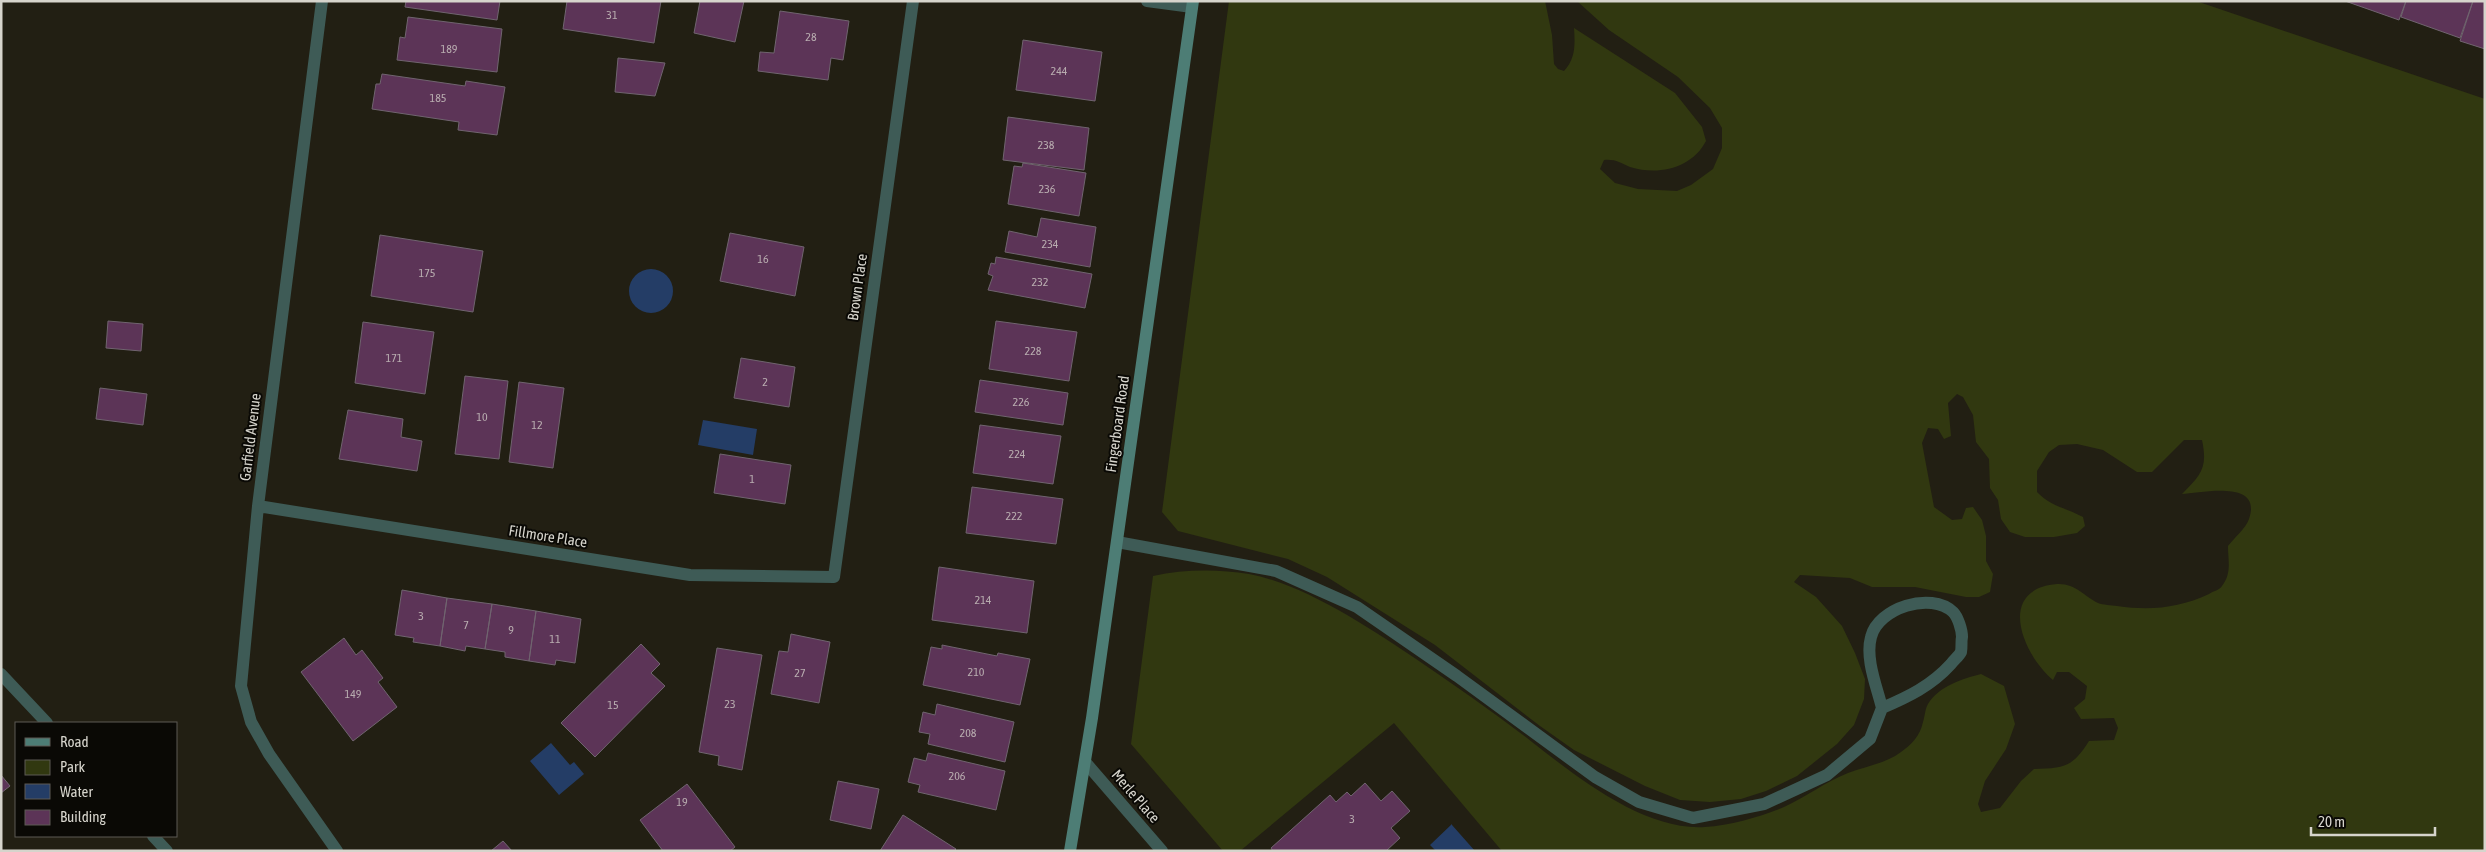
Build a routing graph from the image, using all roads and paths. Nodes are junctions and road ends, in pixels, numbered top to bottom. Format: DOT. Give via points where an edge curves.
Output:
graph roads {
  1 [pos="322,1"];
  2 [pos="913,1"];
  3 [pos="1146,1"];
  4 [pos="1192,4"];
  5 [pos="258,506"];
  6 [pos="1117,542"];
  7 [pos="834,577"];
  8 [pos="1,674"];
  9 [pos="1882,708"];
  10 [pos="46,722"];
  11 [pos="1086,763"];
  12 [pos="154,837"];
  13 [pos="167,851"];
  14 [pos="337,851"];
  15 [pos="1070,851"];
  16 [pos="1162,851"];
  1 -- 5 [label="street, Garfield Avenue"];
  2 -- 7 [label="street, Brown Place"];
  3 -- 4 [label="street"];
  4 -- 6 [label="street, Fingerboard Road"];
  5 -- 7 [label="street, Fillmore Place" via="690,575"];
  5 -- 14 [label="street, Garfield Avenue" via="241,686 251,722 269,754"];
  6 -- 9 [label="street" via="1276,571 1357,607 1595,777 1639,802 1694,818 1764,804 1827,776 1870,740"];
  6 -- 11 [label="street, Fingerboard Road"];
  8 -- 10 [label="street"];
  9 -- 9 [label="street" via="1919,692 1942,674 1960,653 1962,631 1954,613 1938,604 1914,604 1896,609 1880,620 1871,636 1869,651"];
  11 -- 15 [label="street, Fingerboard Road"];
  11 -- 16 [label="street, Merle Place"];
  12 -- 13 [label="street"];
}
